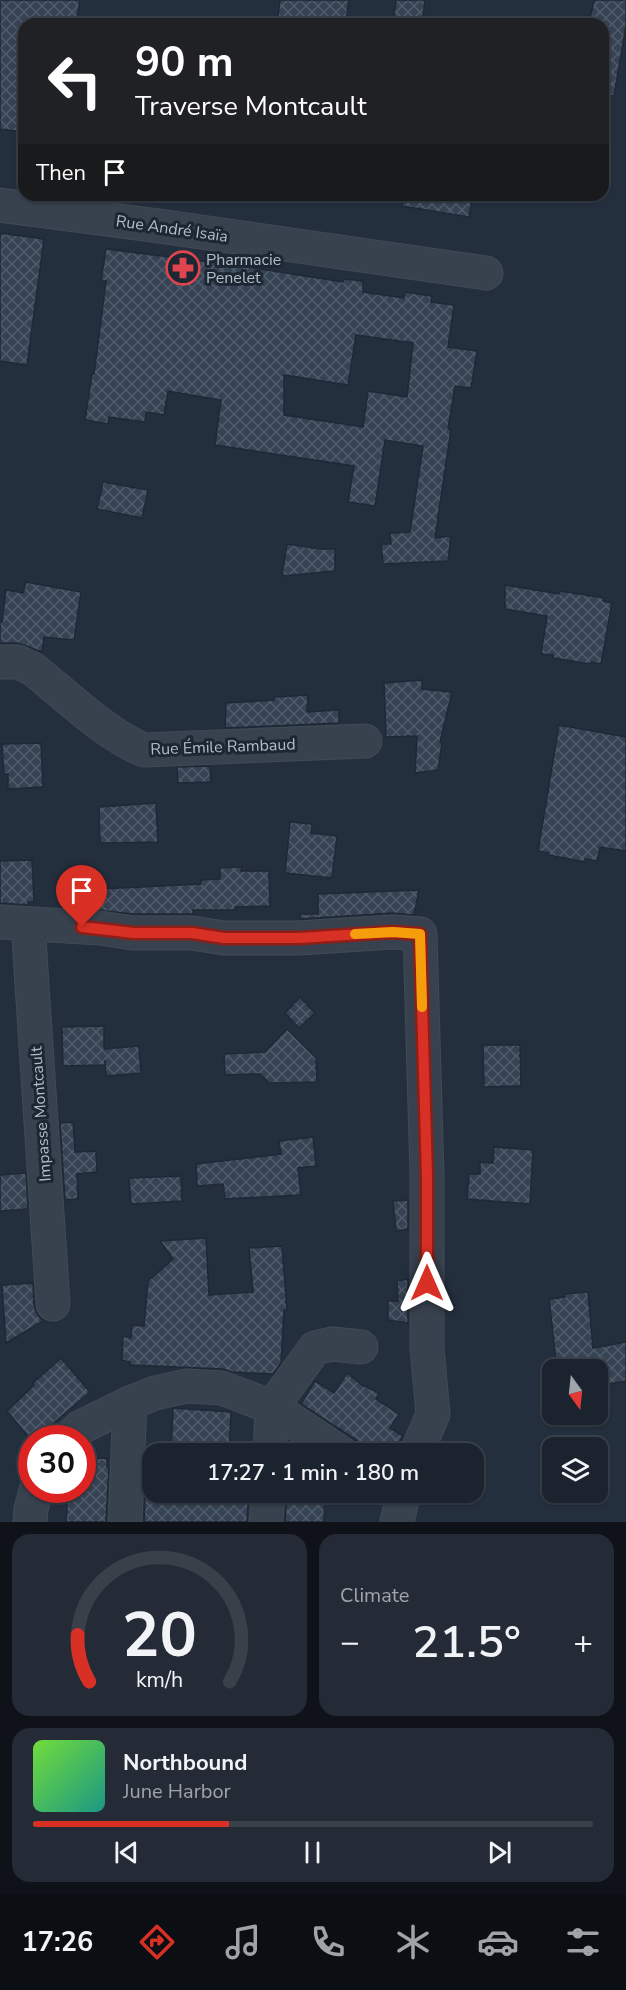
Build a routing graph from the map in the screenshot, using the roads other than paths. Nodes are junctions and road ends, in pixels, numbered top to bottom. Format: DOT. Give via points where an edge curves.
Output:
graph roads {
  1 [pos="0,205"];
  2 [pos="486,273"];
  3 [pos="0,662"];
  4 [pos="365,741"];
  5 [pos="14,923"];
  6 [pos="53,1304"];
  7 [pos="361,1347"];
  8 [pos="130,1403"];
  9 [pos="272,1407"];
  10 [pos="85,1425"];
  11 [pos="270,1443"];
  12 [pos="326,1443"];
  13 [pos="421,1443"];
  14 [pos="33,1503"];
  15 [pos="267,1503"];
  16 [pos="401,1503"];
  17 [pos="30,1522"];
  18 [pos="125,1522"];
  19 [pos="266,1522"];
  20 [pos="397,1522"];
  1 -- 2 [label="street, Rue André Isaïa"];
  3 -- 4 [label="street, Rue Émile Rambaud" via="18,662 33,669 114,734 144,750"];
  5 -- 6 [label="street, Impasse Montcault"];
  5 -- 13 [label="street" via="224,938 420,934 427,1347 433,1414"];
  7 -- 9 [label="street" via="332,1344 315,1348"];
  8 -- 9 [label="street" via="187,1386 222,1388"];
  8 -- 10 [label="street"];
  8 -- 18 [label="street"];
  9 -- 11 [label="street"];
  9 -- 12 [label="street"];
  14 -- 17 [label="street"];
  15 -- 19 [label="street"];
  16 -- 20 [label="street"];
}
